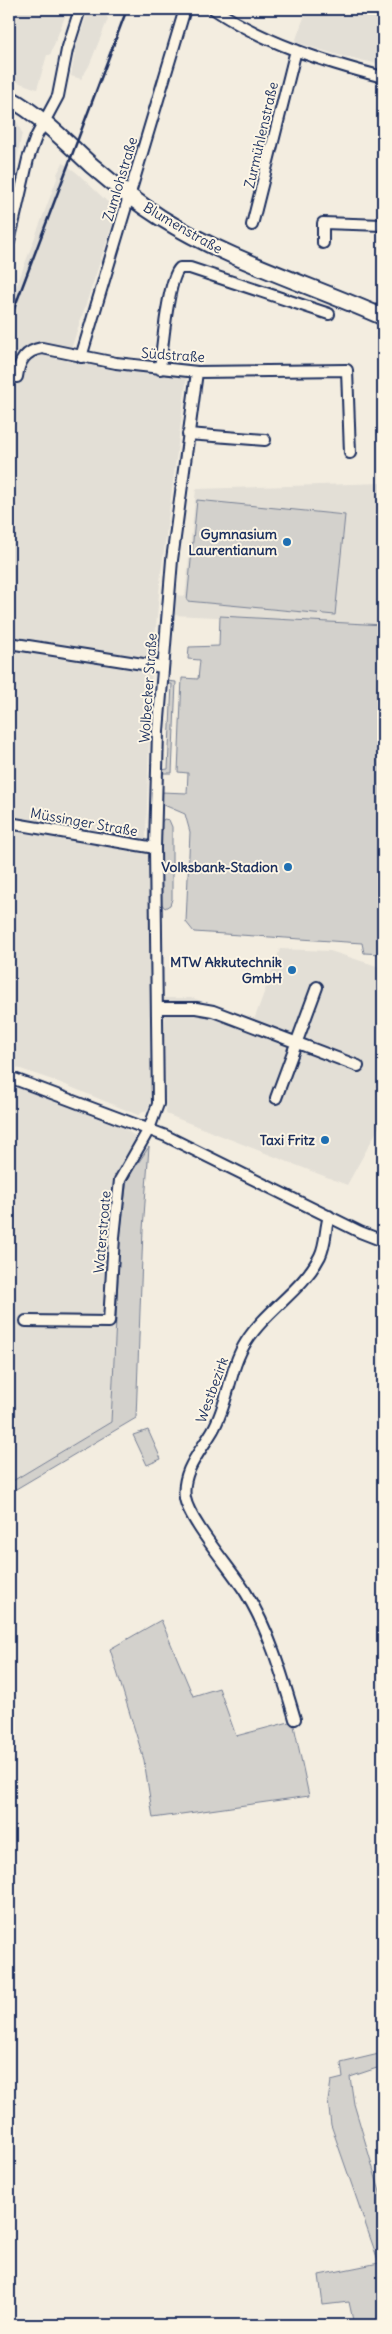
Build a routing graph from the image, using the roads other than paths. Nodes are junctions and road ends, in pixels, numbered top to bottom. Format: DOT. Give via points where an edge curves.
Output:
graph roads {
  1 [pos="80,9"];
  2 [pos="185,9"];
  3 [pos="214,9"];
  4 [pos="296,50"];
  5 [pos="383,77"];
  6 [pos="9,98"];
  7 [pos="44,122"];
  8 [pos="129,196"];
  9 [pos="252,225"];
  10 [pos="383,225"];
  11 [pos="9,242"];
  12 [pos="322,243"];
  13 [pos="328,314"];
  14 [pos="383,317"];
  15 [pos="81,356"];
  16 [pos="160,369"];
  17 [pos="197,372"];
  18 [pos="17,377"];
  19 [pos="188,434"];
  20 [pos="265,440"];
  21 [pos="350,454"];
  22 [pos="9,643"];
  23 [pos="162,667"];
  24 [pos="9,823"];
  25 [pos="155,848"];
  26 [pos="317,987"];
  27 [pos="157,1008"];
  28 [pos="297,1042"];
  29 [pos="358,1066"];
  30 [pos="9,1077"];
  31 [pos="276,1098"];
  32 [pos="149,1129"];
  33 [pos="329,1216"];
  34 [pos="383,1241"];
  35 [pos="26,1321"];
  36 [pos="295,1719"];
  1 -- 7 [label="street" via="67,50 58,96"];
  2 -- 8 [label="street, Zumlohstraße"];
  3 -- 4 [label="street" via="244,28"];
  4 -- 5 [label="street"];
  4 -- 9 [label="street, Zurmühlenstraße"];
  6 -- 7 [label="street, Blumenstraße"];
  7 -- 8 [label="street, Blumenstraße"];
  7 -- 11 [label="street" via="28,160"];
  8 -- 14 [label="street, Blumenstraße" via="218,249"];
  8 -- 15 [label="street, Zumlohstraße"];
  10 -- 12 [label="street" via="324,223"];
  13 -- 16 [label="street" via="190,268 180,268 168,307"];
  15 -- 16 [label="street, Südstraße"];
  15 -- 18 [label="street, Südstraße" via="42,348 31,350 19,362"];
  16 -- 17 [label="street, Südstraße"];
  17 -- 19 [label="street, Wolbecker Straße"];
  17 -- 21 [label="street, Südstraße" via="347,370"];
  19 -- 20 [label="street"];
  19 -- 23 [label="street, Wolbecker Straße"];
  22 -- 23 [label="street"];
  23 -- 25 [label="street, Wolbecker Straße"];
  24 -- 25 [label="street, Müssinger Straße"];
  25 -- 27 [label="street, Wolbecker Straße"];
  26 -- 28 [label="street"];
  27 -- 28 [label="street" via="203,1008"];
  27 -- 32 [label="street, Wolbecker Straße" via="158,1104"];
  28 -- 29 [label="street"];
  28 -- 31 [label="street"];
  30 -- 32 [label="street"];
  32 -- 33 [label="street"];
  32 -- 35 [label="street, Waterstroate" via="120,1180 109,1322"];
  33 -- 34 [label="street"];
  33 -- 36 [label="street, Westbezirk" via="324,1245 313,1268 246,1342 214,1428 186,1476 185,1487 185,1499 194,1518 247,1594 271,1641"];
}
